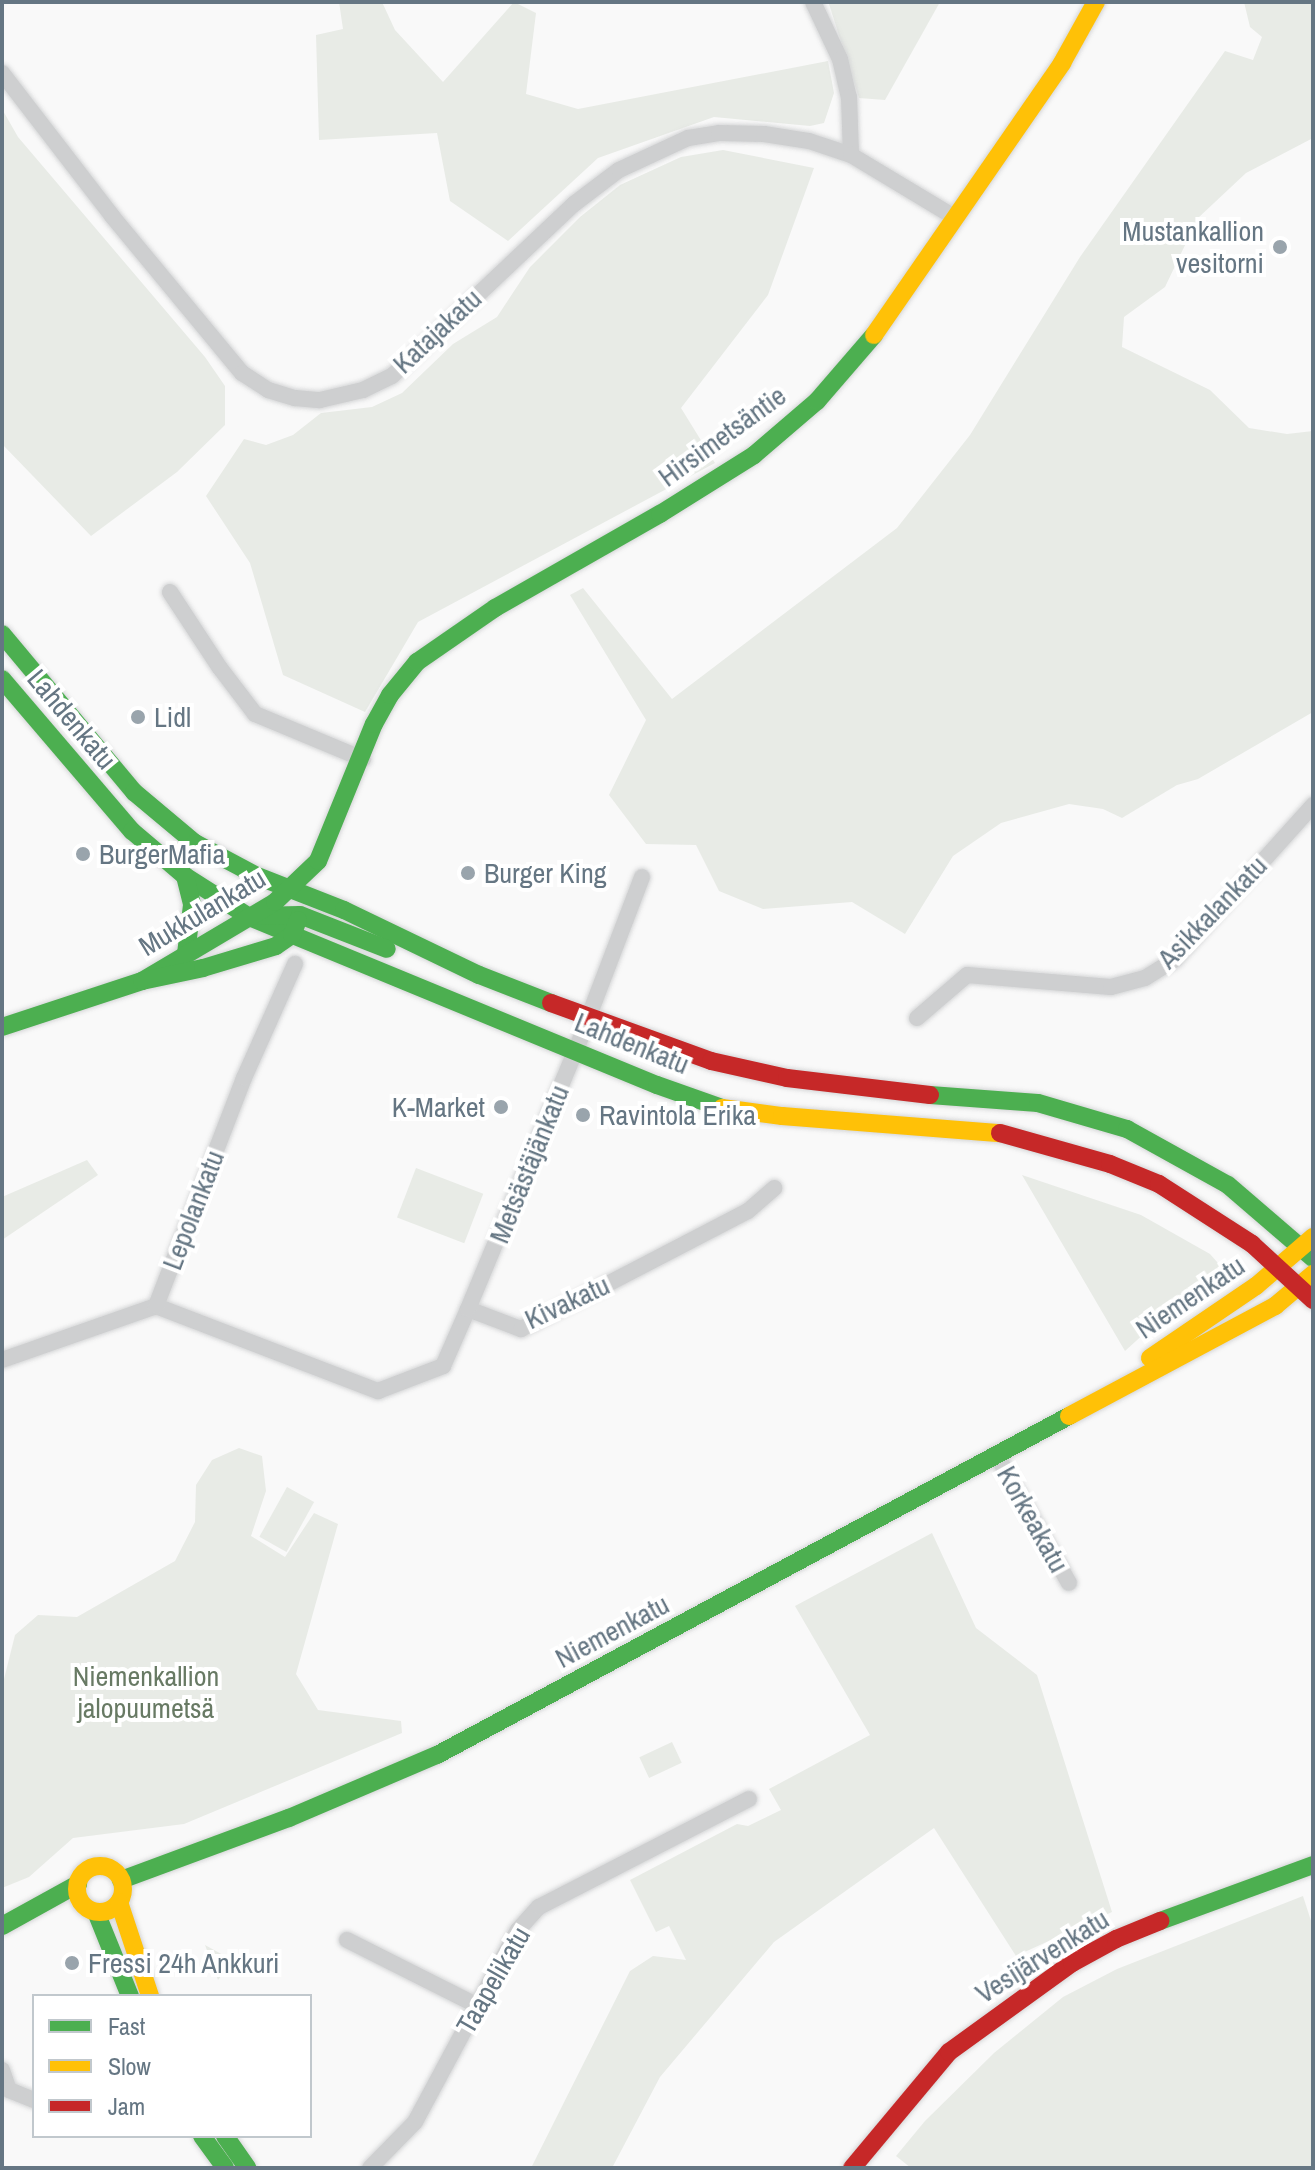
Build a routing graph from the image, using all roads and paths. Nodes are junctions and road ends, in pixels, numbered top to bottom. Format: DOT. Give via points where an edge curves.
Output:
graph roads {
  1 [pos="813,2"];
  2 [pos="1096,2"];
  3 [pos="2,73"];
  4 [pos="851,155"];
  5 [pos="956,218"];
  6 [pos="170,592"];
  7 [pos="2,634"];
  8 [pos="2,679"];
  9 [pos="363,759"];
  10 [pos="1313,805"];
  11 [pos="328,844"];
  12 [pos="185,876"];
  13 [pos="642,877"];
  14 [pos="291,890"];
  15 [pos="311,898"];
  16 [pos="300,915"];
  17 [pos="249,917"];
  18 [pos="292,935"];
  19 [pos="186,954"];
  20 [pos="295,964"];
  21 [pos="479,975"];
  22 [pos="142,981"];
  23 [pos="588,1018"];
  24 [pos="917,1018"];
  25 [pos="2,1027"];
  26 [pos="576,1050"];
  27 [pos="774,1188"];
  28 [pos="1309,1247"];
  29 [pos="1280,1268"];
  30 [pos="1309,1287"];
  31 [pos="156,1306"];
  32 [pos="468,1309"];
  33 [pos="2,1360"];
  34 [pos="1111,1394"];
  35 [pos="996,1454"];
  36 [pos="1069,1583"];
  37 [pos="749,1799"];
  38 [pos="1313,1865"];
  39 [pos="121,1880"];
  40 [pos="78,1884"];
  41 [pos="119,1902"];
  42 [pos="91,1910"];
  43 [pos="5,1925"];
  44 [pos="347,1940"];
  45 [pos="129,1994"];
  46 [pos="149,1994"];
  47 [pos="476,2005"];
  48 [pos="2,2070"];
  49 [pos="32,2099"];
  50 [pos="203,2138"];
  51 [pos="226,2138"];
  52 [pos="225,2168"];
  53 [pos="247,2168"];
  54 [pos="370,2168"];
  55 [pos="852,2168"];
  1 -- 4 [label="street" via="840,59 849,97"];
  2 -- 5 [label="street, Hirsimetsäntie" via="1062,63"];
  3 -- 4 [label="street, Katajakatu" via="242,373 268,390 295,398 320,400 363,390 392,376 574,204 619,170 671,143 719,133 764,134"];
  4 -- 5 [label="street, Katajakatu"];
  5 -- 9 [label="street, Hirsimetsäntie" via="867,344 817,401 754,455 495,608 417,662 390,695"];
  6 -- 9 [label="street" via="255,714"];
  7 -- 14 [label="street, Lahdenkatu" via="163,819 236,866"];
  8 -- 12 [label="street, Lahdenkatu" via="115,813"];
  9 -- 11 [label="street, Hirsimetsäntie"];
  10 -- 24 [label="street, Asikkalankatu" via="1175,959 1145,978 1111,987 967,975"];
  11 -- 14 [label="street, Hirsimetsäntie"];
  11 -- 15 [label="street, Hirsimetsäntie" via="322,879"];
  12 -- 17 [label="street, Lahdenkatu"];
  12 -- 19 [label="street" via="192,905"];
  13 -- 23 [label="street, Metsästäjänkatu"];
  14 -- 15 [label="street, Lahdenkatu"];
  14 -- 17 [label="street, Mukkulankatu"];
  15 -- 16 [label="street, Hirsimetsäntie"];
  15 -- 21 [label="street, Lahdenkatu"];
  16 -- 17 [label="street"];
  16 -- 18 [label="street, Hirsimetsäntie"];
  16 -- 21 [label="street, Lahdenkatu" via="402,955"];
  17 -- 18 [label="street, Lahdenkatu"];
  17 -- 19 [label="street, Mukkulankatu"];
  18 -- 22 [label="street, Mukkulankatu" via="276,946"];
  18 -- 26 [label="street, Lahdenkatu"];
  19 -- 22 [label="street, Mukkulankatu"];
  20 -- 31 [label="street, Lepolankatu" via="244,1078"];
  21 -- 23 [label="street, Lahdenkatu"];
  22 -- 25 [label="street, Mukkulankatu"];
  23 -- 26 [label="street, Metsästäjänkatu"];
  23 -- 28 [label="street, Lahdenkatu" via="711,1061 787,1078 867,1090 1038,1103 1077,1112 1179,1155"];
  26 -- 29 [label="street, Lahdenkatu" via="718,1107 993,1132 1062,1148 1159,1184"];
  26 -- 32 [label="street, Metsästäjänkatu"];
  27 -- 32 [label="street, Kivakatu" via="748,1211 521,1329"];
  28 -- 29 [label="street, Niemenkatu"];
  29 -- 30 [label="street, Lahdenkatu"];
  29 -- 34 [label="street, Niemenkatu" via="1123,1376"];
  30 -- 34 [label="street, Niemenkatu"];
  31 -- 32 [label="street" via="378,1391 443,1366"];
  31 -- 33 [label="street, Lepolankatu"];
  34 -- 35 [label="street, Niemenkatu"];
  35 -- 36 [label="street, Korkeakatu"];
  35 -- 39 [label="street, Niemenkatu" via="437,1755 289,1818"];
  37 -- 47 [label="street, Taapelikatu" via="539,1907 518,1930"];
  38 -- 55 [label="street, Vesijärvenkatu" via="1116,1939 1072,1963 949,2052"];
  39 -- 40 [label="street" via="99,1866 86,1871"];
  39 -- 41 [label="street"];
  40 -- 42 [label="street" via="78,1897"];
  40 -- 43 [label="street"];
  41 -- 42 [label="street" via="108,1911"];
  41 -- 46 [label="street"];
  42 -- 43 [label="street"];
  42 -- 45 [label="street"];
  44 -- 47 [label="street"];
  47 -- 54 [label="street, Taapelikatu" via="415,2122"];
  48 -- 49 [label="street" via="9,2090"];
  50 -- 52 [label="street"];
  51 -- 53 [label="street"];
}
